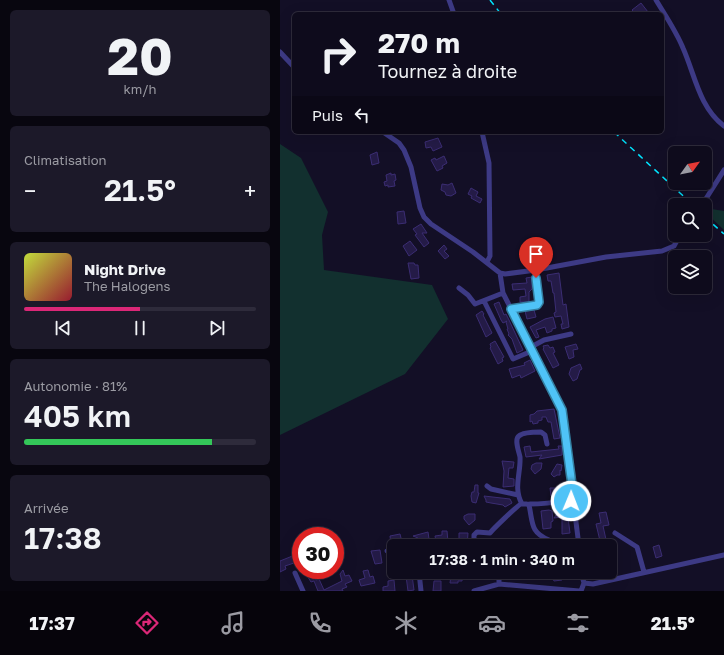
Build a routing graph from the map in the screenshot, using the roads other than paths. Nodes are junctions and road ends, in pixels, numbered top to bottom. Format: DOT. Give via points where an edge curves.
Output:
graph roads {
  1 [pos="449,0"];
  2 [pos="656,0"];
  3 [pos="453,12"];
  4 [pos="663,12"];
  5 [pos="664,14"];
  6 [pos="280,52"];
  7 [pos="292,66"];
  8 [pos="724,126"];
  9 [pos="386,134"];
  10 [pos="482,134"];
  11 [pos="724,170"];
  12 [pos="706,198"];
  13 [pos="676,242"];
  14 [pos="487,262"];
  15 [pos="535,270"];
  16 [pos="500,273"];
  17 [pos="459,288"];
  18 [pos="503,293"];
  19 [pos="484,301"];
  20 [pos="511,309"];
  21 [pos="571,334"];
  22 [pos="532,349"];
  23 [pos="547,444"];
  24 [pos="487,486"];
  25 [pos="518,494"];
  26 [pos="574,500"];
  27 [pos="522,504"];
  28 [pos="529,505"];
  29 [pos="615,533"];
  30 [pos="474,539"];
  31 [pos="547,539"];
  32 [pos="577,539"];
  33 [pos="724,555"];
  34 [pos="644,572"];
  35 [pos="298,579"];
  36 [pos="420,579"];
  37 [pos="499,579"];
  38 [pos="583,579"];
  39 [pos="584,583"];
  40 [pos="499,584"];
  41 [pos="303,591"];
  42 [pos="422,591"];
  43 [pos="474,591"];
  44 [pos="580,591"];
  1 -- 3 [label="street"];
  2 -- 4 [label="street"];
  5 -- 8 [label="street" via="683,47 702,99"];
  6 -- 7 [label="street"];
  9 -- 14 [label="street" via="404,150 424,217"];
  10 -- 14 [label="street" via="489,163 490,256"];
  11 -- 12 [label="street"];
  13 -- 15 [label="street" via="674,246 662,251 606,257"];
  14 -- 16 [label="street"];
  15 -- 16 [label="street"];
  15 -- 20 [label="street" via="539,302 537,305"];
  16 -- 18 [label="street"];
  17 -- 19 [label="street" via="475,304"];
  18 -- 19 [label="street"];
  18 -- 20 [label="street"];
  19 -- 22 [label="street" via="513,359"];
  20 -- 22 [label="street"];
  21 -- 22 [label="street" via="544,340"];
  22 -- 26 [label="street" via="562,410"];
  23 -- 25 [label="street" via="545,435 541,432 523,434 517,439 520,459"];
  24 -- 25 [label="street"];
  25 -- 27 [label="street"];
  26 -- 28 [label="street"];
  26 -- 32 [label="street"];
  27 -- 28 [label="street"];
  27 -- 30 [label="street" via="514,508 490,533 477,532"];
  28 -- 31 [label="street" via="534,529"];
  29 -- 34 [label="street" via="637,548"];
  33 -- 34 [label="street"];
  34 -- 39 [label="street" via="593,584"];
  35 -- 41 [label="street"];
  36 -- 42 [label="street"];
  37 -- 40 [label="street"];
  38 -- 39 [label="street"];
  39 -- 44 [label="street"];
  40 -- 43 [label="street"];
  40 -- 44 [label="street"];
}
